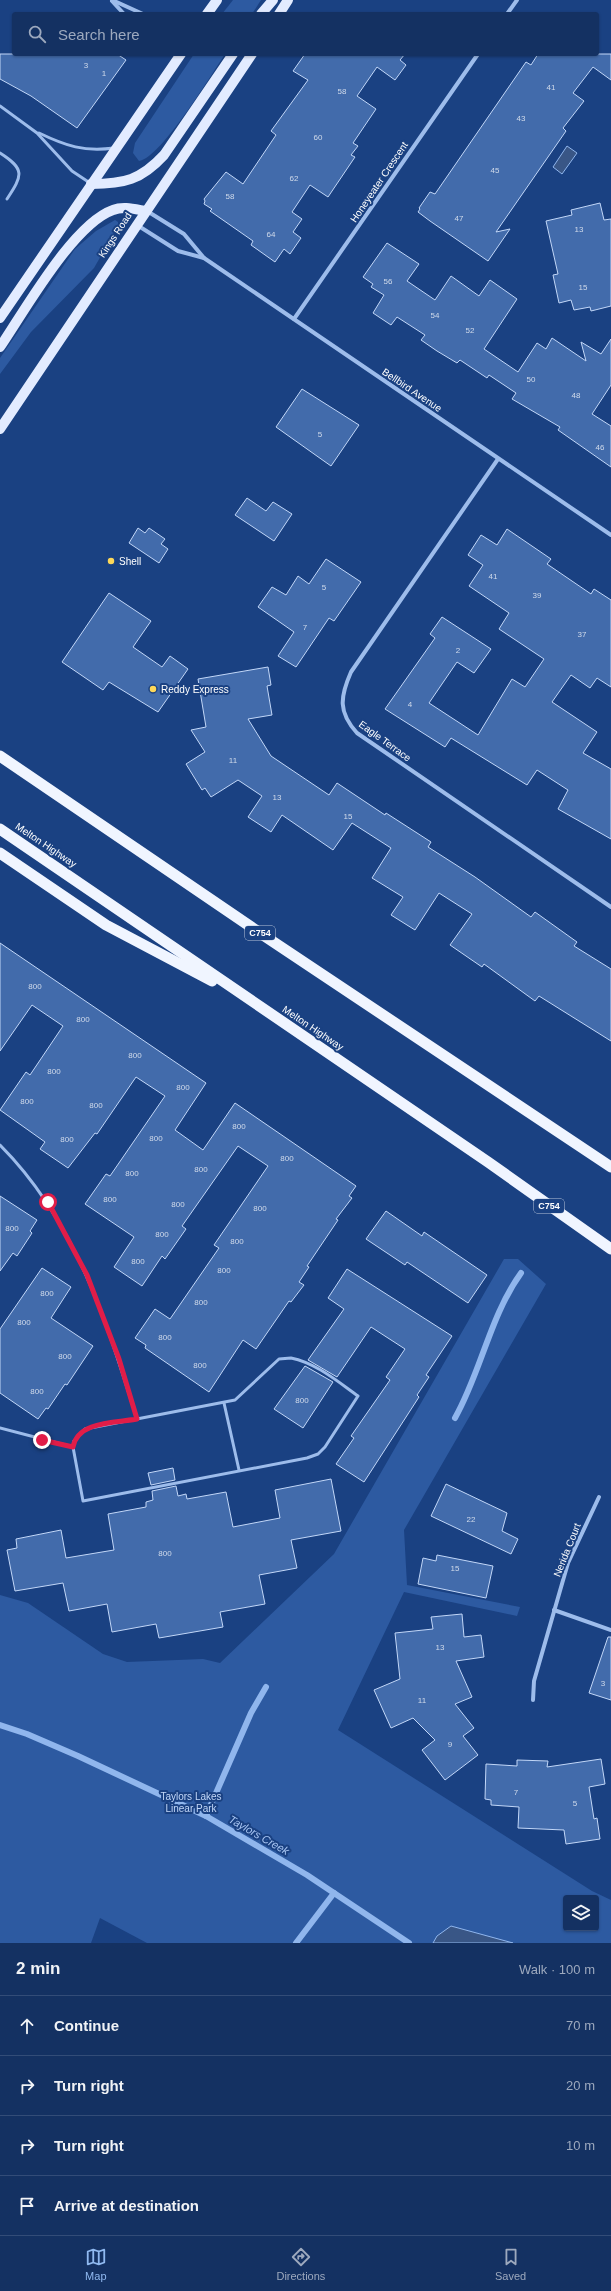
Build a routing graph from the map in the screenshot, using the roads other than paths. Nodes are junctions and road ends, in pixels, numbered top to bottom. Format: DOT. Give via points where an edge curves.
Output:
graph roads {
  1 [pos="112,0"];
  2 [pos="217,0"];
  3 [pos="273,0"];
  4 [pos="288,0"];
  5 [pos="517,0"];
  6 [pos="122,12"];
  7 [pos="139,12"];
  8 [pos="208,12"];
  9 [pos="263,12"];
  10 [pos="280,12"];
  11 [pos="508,12"];
  12 [pos="176,56"];
  13 [pos="232,56"];
  14 [pos="251,56"];
  15 [pos="477,56"];
  16 [pos="0,106"];
  17 [pos="37,133"];
  18 [pos="116,148"];
  19 [pos="0,153"];
  20 [pos="91,184"];
  21 [pos="7,199"];
  22 [pos="146,211"];
  23 [pos="136,224"];
  24 [pos="204,258"];
  25 [pos="0,318"];
  26 [pos="294,319"];
  27 [pos="0,347"];
  28 [pos="0,429"];
  29 [pos="498,458"];
  30 [pos="611,535"];
  31 [pos="0,756"];
  32 [pos="0,829"];
  33 [pos="0,853"];
  34 [pos="611,907"];
  35 [pos="259,1005"];
  36 [pos="0,1145"];
  37 [pos="611,1168"];
  38 [pos="611,1250"];
  39 [pos="224,1403"];
  40 [pos="137,1419"];
  41 [pos="0,1428"];
  42 [pos="73,1447"];
  43 [pos="239,1470"];
  44 [pos="599,1496"];
  45 [pos="554,1610"];
  46 [pos="611,1630"];
  47 [pos="533,1700"];
  1 -- 6 [label="street"];
  1 -- 7 [label="street"];
  2 -- 8 [label="main road"];
  3 -- 9 [label="main road"];
  4 -- 10 [label="main road"];
  5 -- 11 [label="street"];
  12 -- 18 [label="main road"];
  13 -- 20 [label="main road" via="164,155 153,167 126,182"];
  14 -- 22 [label="main road, Kings Road"];
  15 -- 26 [label="street, Honeyeater Crescent"];
  16 -- 17 [label="lane"];
  17 -- 18 [label="lane" via="83,149"];
  17 -- 20 [label="lane" via="72,171"];
  18 -- 20 [label="main road"];
  19 -- 21 [label="lane" via="19,170 19,180"];
  20 -- 25 [label="main road"];
  22 -- 23 [label="main road, Kings Road"];
  22 -- 24 [label="street, Bellbird Avenue" via="184,234"];
  22 -- 27 [label="main road" via="121,208 111,210 89,225 57,263"];
  23 -- 24 [label="street, Bellbird Avenue" via="178,251"];
  23 -- 28 [label="main road, Kings Road"];
  24 -- 26 [label="street, Bellbird Avenue"];
  26 -- 29 [label="street, Bellbird Avenue"];
  29 -- 30 [label="street, Bellbird Avenue"];
  29 -- 34 [label="street, Eagle Terrace" via="351,672 342,699 343,710 347,721 357,733"];
  31 -- 37 [label="highway, C754"];
  32 -- 35 [label="highway, Melton Highway / C754"];
  33 -- 35 [label="highway" via="106,925"];
  35 -- 38 [label="highway, Melton Highway / C754"];
  36 -- 40 [label="lane" via="22,1167 53,1209 87,1275 119,1359"];
  39 -- 40 [label="lane"];
  39 -- 43 [label="lane"];
  39 -- 43 [label="lane" via="235,1400 279,1359 291,1358 316,1367 358,1396 318,1454"];
  40 -- 42 [label="lane" via="90,1427 79,1434"];
  41 -- 42 [label="lane"];
  42 -- 43 [label="lane" via="83,1501"];
  44 -- 45 [label="street, Nerida Court" via="568,1563"];
  45 -- 46 [label="street"];
  45 -- 47 [label="street, Nerida Court" via="534,1681"];
}
